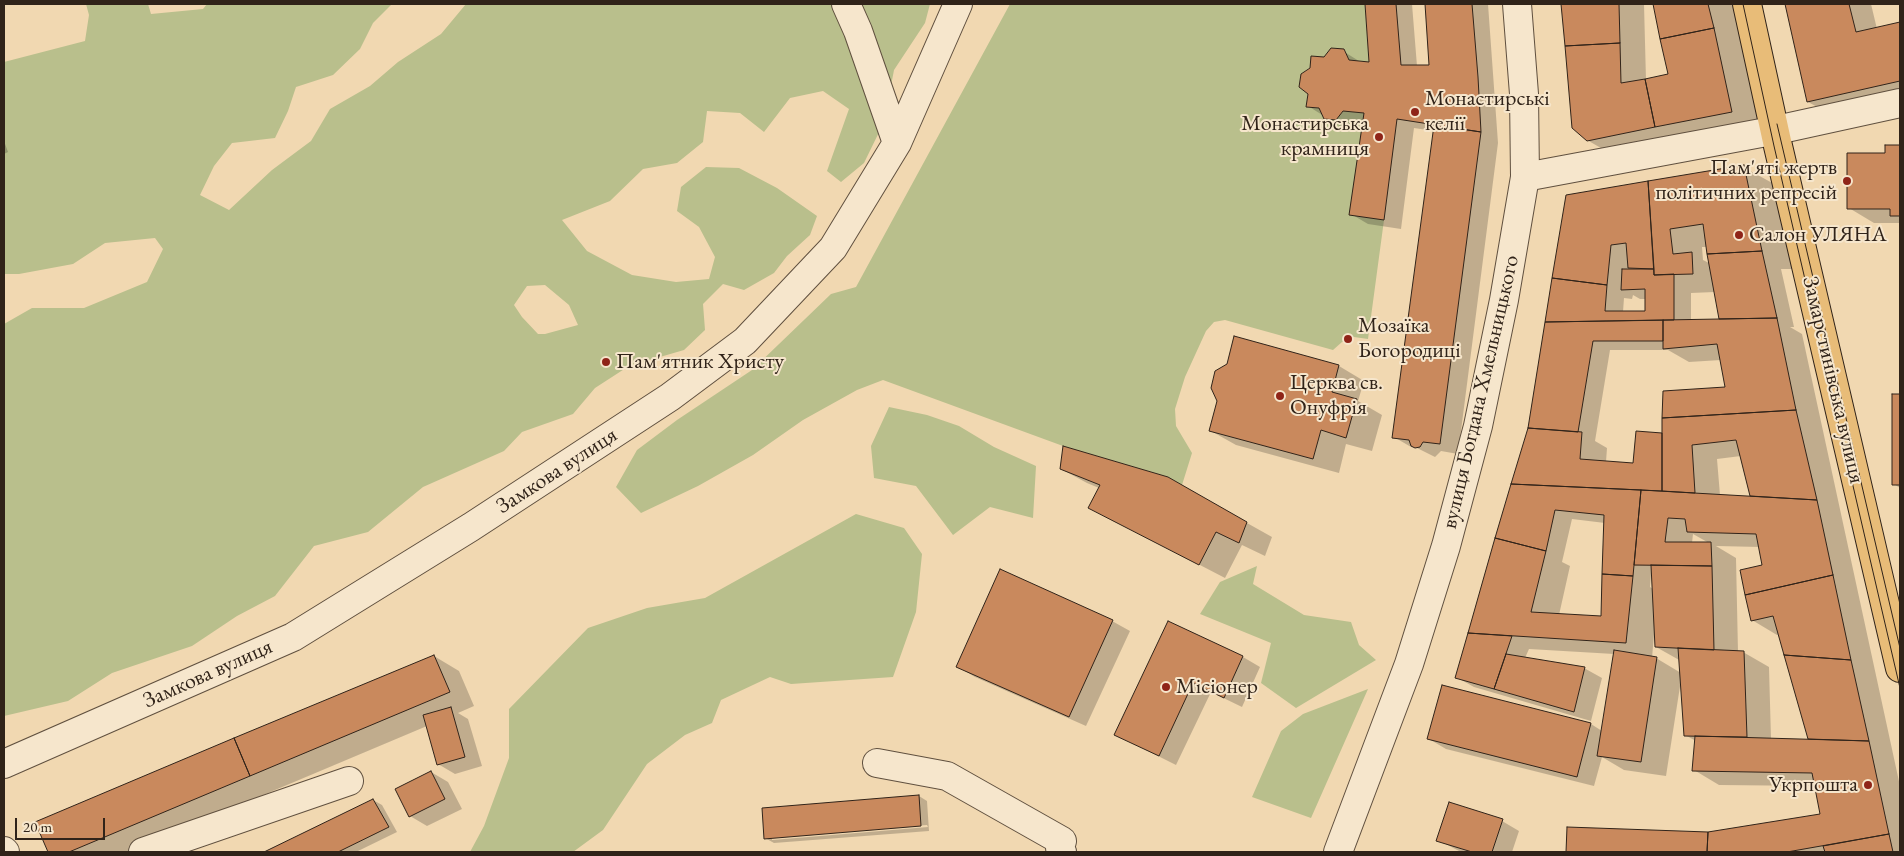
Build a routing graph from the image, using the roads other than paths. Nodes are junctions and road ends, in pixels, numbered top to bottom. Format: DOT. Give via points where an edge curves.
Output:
graph roads {
  1 [pos="846,4"];
  2 [pos="958,4"];
  3 [pos="1517,4"];
  4 [pos="1747,4"];
  5 [pos="1900,103"];
  6 [pos="1775,130"];
  7 [pos="897,144"];
  8 [pos="1525,177"];
  9 [pos="1900,668"];
  10 [pos="877,763"];
  11 [pos="4,764"];
  12 [pos="349,781"];
  13 [pos="143,852"];
  14 [pos="1062,852"];
  15 [pos="1338,852"];
  1 -- 7 [label="street"];
  2 -- 7 [label="street, Замкова вулиця"];
  3 -- 8 [label="street, вулиця Богдана Хмельницького" via="1524,94"];
  4 -- 6 [label="main road, Замарстинівська вулиця"];
  5 -- 6 [label="street"];
  6 -- 8 [label="street"];
  6 -- 9 [label="main road, Замарстинівська вулиця"];
  7 -- 11 [label="street, Замкова вулиця" via="833,248 745,341 670,397 471,527 293,637"];
  8 -- 15 [label="street, вулиця Богдана Хмельницького" via="1478,426 1448,541 1409,664"];
  10 -- 14 [label="street" via="947,776 1062,841"];
  12 -- 13 [label="street"];
}
